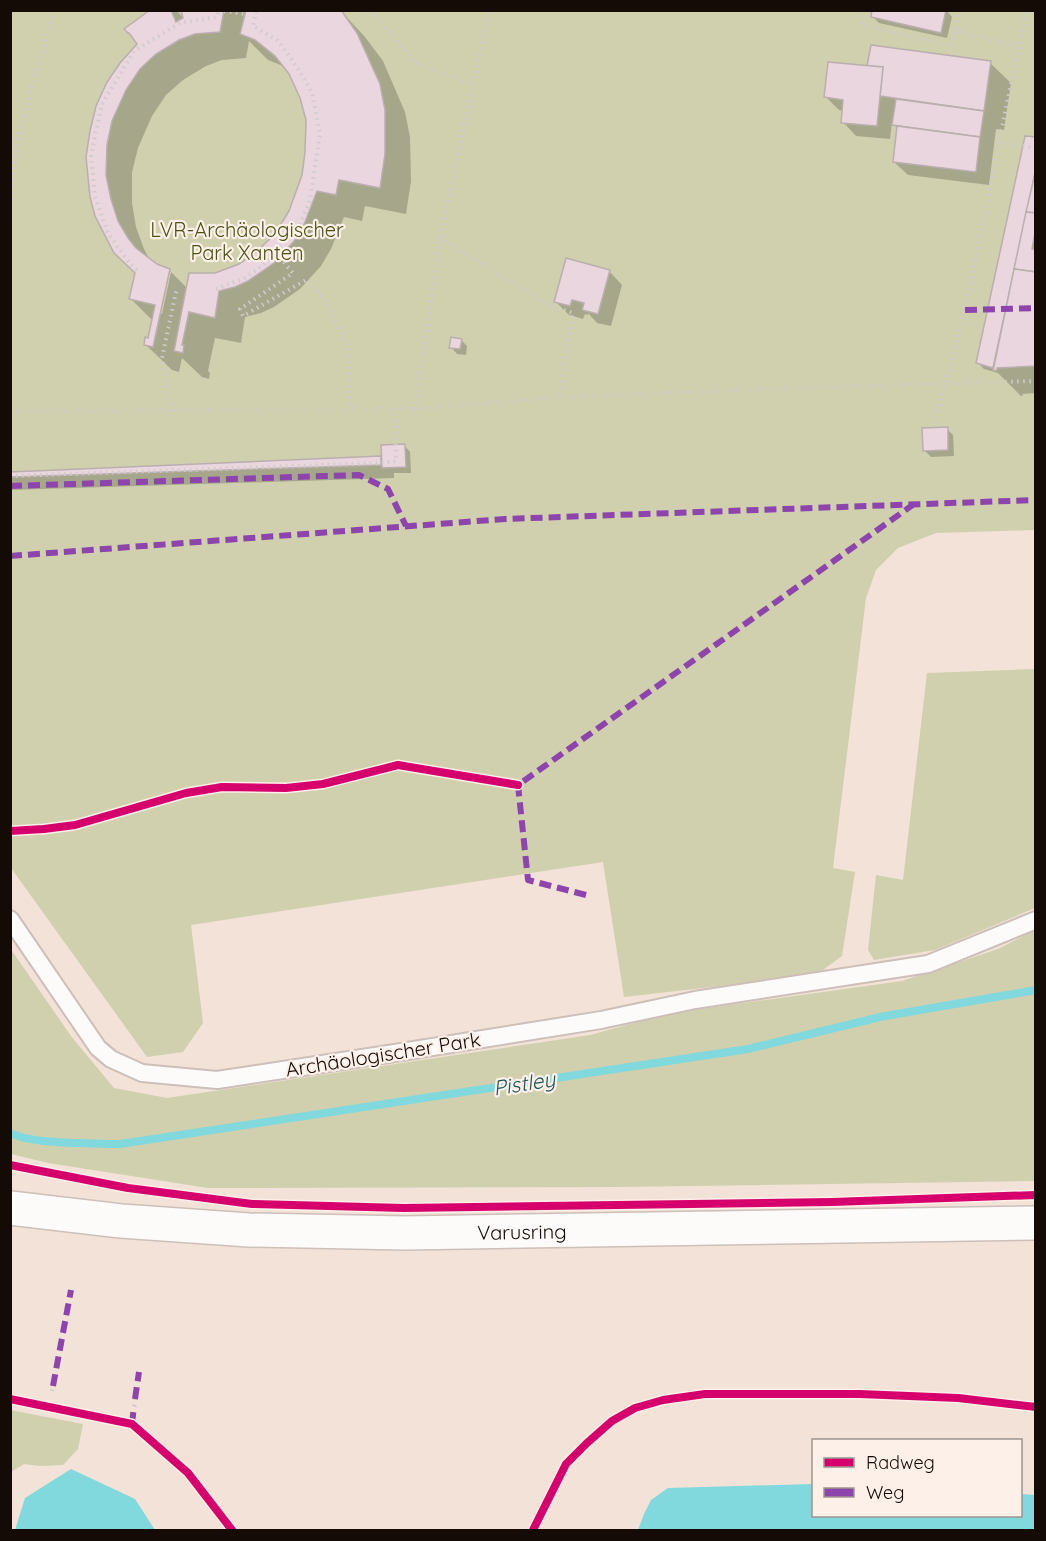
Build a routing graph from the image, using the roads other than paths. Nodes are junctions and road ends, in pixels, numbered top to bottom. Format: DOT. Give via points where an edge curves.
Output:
graph roads {
  1 [pos="10,919"];
  2 [pos="1035,920"];
  3 [pos="10,1208"];
  4 [pos="1035,1223"];
  1 -- 2 [label="lane, Archäologischer Park" via="98,1048 111,1059 142,1073 217,1080 928,964"];
  3 -- 4 [label="main road, Varusring" via="249,1230 405,1233"];
}
